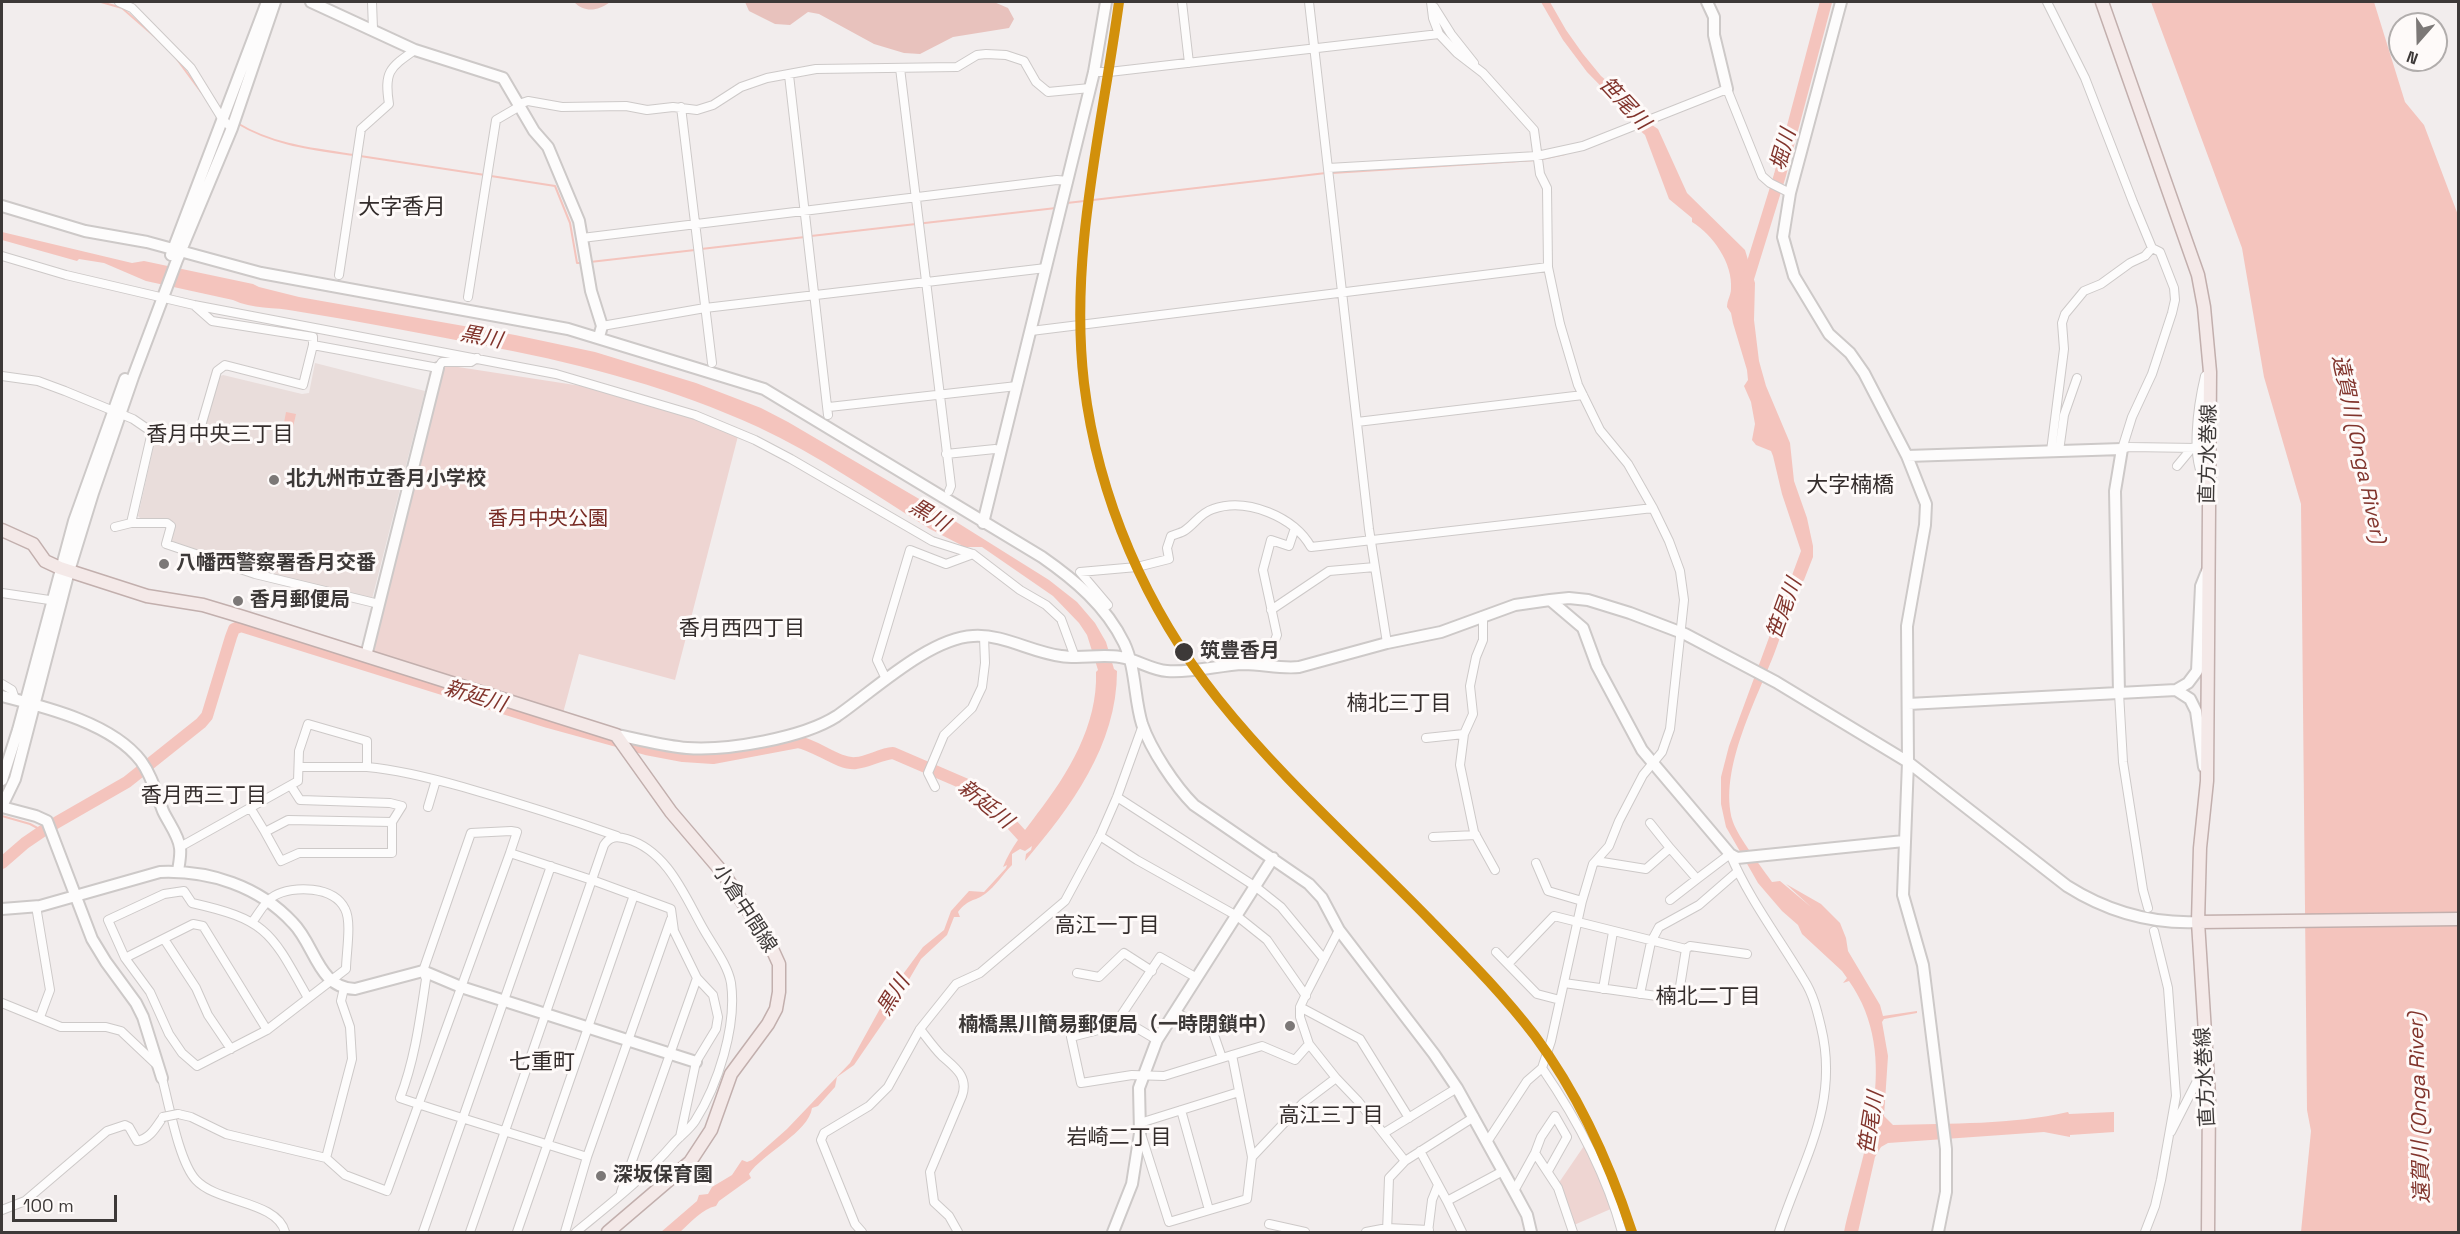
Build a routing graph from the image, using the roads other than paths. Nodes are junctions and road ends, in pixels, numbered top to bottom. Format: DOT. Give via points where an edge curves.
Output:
graph roads {
  1 [pos="119,2"];
  2 [pos="267,2"];
  3 [pos="275,2"];
  4 [pos="312,2"];
  5 [pos="372,2"];
  6 [pos="1106,2"];
  7 [pos="1182,2"];
  8 [pos="1309,2"];
  9 [pos="1431,2"];
  10 [pos="1708,2"];
  11 [pos="1841,2"];
  12 [pos="2047,2"];
  13 [pos="2102,2"];
  14 [pos="373,29"];
  15 [pos="1439,34"];
  16 [pos="1315,48"];
  17 [pos="415,50"];
  18 [pos="1189,63"];
  19 [pos="900,68"];
  20 [pos="1094,72"];
  21 [pos="1483,73"];
  22 [pos="789,75"];
  23 [pos="1090,88"];
  24 [pos="1726,89"];
  25 [pos="520,105"];
  26 [pos="681,107"];
  27 [pos="228,124"];
  28 [pos="1537,156"];
  29 [pos="1328,168"];
  30 [pos="1068,181"];
  31 [pos="1789,193"];
  32 [pos="915,198"];
  33 [pos="2,206"];
  34 [pos="805,210"];
  35 [pos="696,224"];
  36 [pos="582,238"];
  37 [pos="2152,248"];
  38 [pos="175,255"];
  39 [pos="2,256"];
  40 [pos="1548,267"];
  41 [pos="1046,268"];
  42 [pos="339,275"];
  43 [pos="926,281"];
  44 [pos="1344,292"];
  45 [pos="160,295"];
  46 [pos="815,295"];
  47 [pos="468,297"];
  48 [pos="194,304"];
  49 [pos="705,308"];
  50 [pos="1031,331"];
  51 [pos="601,332"];
  52 [pos="313,345"];
  53 [pos="477,358"];
  54 [pos="712,363"];
  55 [pos="438,368"];
  56 [pos="2210,372"];
  57 [pos="2,376"];
  58 [pos="2077,378"];
  59 [pos="1017,386"];
  60 [pos="939,395"];
  61 [pos="1583,395"];
  62 [pos="116,412"];
  63 [pos="1357,422"];
  64 [pos="152,432"];
  65 [pos="2194,448"];
  66 [pos="2122,449"];
  67 [pos="1001,451"];
  68 [pos="2055,451"];
  69 [pos="946,454"];
  70 [pos="1907,456"];
  71 [pos="2177,466"];
  72 [pos="2209,485"];
  73 [pos="949,491"];
  74 [pos="1653,508"];
  75 [pos="984,522"];
  76 [pos="131,524"];
  77 [pos="116,527"];
  78 [pos="1295,528"];
  79 [pos="2,530"];
  80 [pos="1371,542"];
  81 [pos="973,554"];
  82 [pos="1375,567"];
  83 [pos="65,569"];
  84 [pos="2208,569"];
  85 [pos="2,593"];
  86 [pos="1550,600"];
  87 [pos="56,601"];
  88 [pos="379,604"];
  89 [pos="1102,609"];
  90 [pos="1271,610"];
  91 [pos="1484,616"];
  92 [pos="1682,633"];
  93 [pos="984,637"];
  94 [pos="1387,643"];
  95 [pos="366,656"];
  96 [pos="1079,657"];
  97 [pos="1130,659"];
  98 [pos="1265,665"];
  99 [pos="886,678"];
  100 [pos="2,684"];
  101 [pos="2176,690"];
  102 [pos="2119,693"];
  103 [pos="2,696"];
  104 [pos="25,702"];
  105 [pos="1908,704"];
  106 [pos="1143,725"];
  107 [pos="1464,734"];
  108 [pos="616,735"];
  109 [pos="1426,738"];
  110 [pos="1903,759"];
  111 [pos="1652,764"];
  112 [pos="300,767"];
  113 [pos="368,767"];
  114 [pos="2,780"];
  115 [pos="436,780"];
  116 [pos="2207,781"];
  117 [pos="291,786"];
  118 [pos="935,786"];
  119 [pos="1117,797"];
  120 [pos="2,806"];
  121 [pos="428,807"];
  122 [pos="251,809"];
  123 [pos="392,822"];
  124 [pos="1650,823"];
  125 [pos="266,832"];
  126 [pos="1476,835"];
  127 [pos="618,836"];
  128 [pos="1100,836"];
  129 [pos="1432,837"];
  130 [pos="1904,841"];
  131 [pos="180,847"];
  132 [pos="1670,848"];
  133 [pos="510,853"];
  134 [pos="1733,856"];
  135 [pos="1273,858"];
  136 [pos="1596,861"];
  137 [pos="1536,863"];
  138 [pos="551,866"];
  139 [pos="1495,870"];
  140 [pos="178,871"];
  141 [pos="1737,872"];
  142 [pos="1697,879"];
  143 [pos="592,880"];
  144 [pos="1256,887"];
  145 [pos="634,895"];
  146 [pos="75,897"];
  147 [pos="268,900"];
  148 [pos="1670,900"];
  149 [pos="1582,901"];
  150 [pos="36,906"];
  151 [pos="2148,908"];
  152 [pos="2,909"];
  153 [pos="1237,916"];
  154 [pos="671,918"];
  155 [pos="2458,919"];
  156 [pos="253,921"];
  157 [pos="2202,922"];
  158 [pos="1578,923"];
  159 [pos="1340,930"];
  160 [pos="2154,931"];
  161 [pos="1613,932"];
  162 [pos="164,939"];
  163 [pos="1651,942"];
  164 [pos="1686,949"];
  165 [pos="1496,952"];
  166 [pos="1747,954"];
  167 [pos="125,958"];
  168 [pos="1324,959"];
  169 [pos="1508,964"];
  170 [pos="423,970"];
  171 [pos="1152,971"];
  172 [pos="1077,973"];
  173 [pos="697,978"];
  174 [pos="1197,978"];
  175 [pos="330,981"];
  176 [pos="1564,983"];
  177 [pos="461,987"];
  178 [pos="344,988"];
  179 [pos="1603,989"];
  180 [pos="1640,994"];
  181 [pos="1306,996"];
  182 [pos="308,998"];
  183 [pos="1560,1000"];
  184 [pos="504,1001"];
  185 [pos="2,1003"];
  186 [pos="1300,1007"];
  187 [pos="1175,1012"];
  188 [pos="546,1014"];
  189 [pos="40,1017"];
  190 [pos="1120,1018"];
  191 [pos="586,1027"];
  192 [pos="920,1029"];
  193 [pos="267,1030"];
  194 [pos="1157,1040"];
  195 [pos="629,1041"];
  196 [pos="1309,1044"];
  197 [pos="231,1049"];
  198 [pos="670,1053"];
  199 [pos="2206,1054"];
  200 [pos="1232,1055"];
  201 [pos="1222,1058"];
  202 [pos="696,1062"];
  203 [pos="157,1065"];
  204 [pos="1542,1068"];
  205 [pos="1142,1075"];
  206 [pos="162,1078"];
  207 [pos="1336,1078"];
  208 [pos="1457,1088"];
  209 [pos="1239,1092"];
  210 [pos="420,1104"];
  211 [pos="1181,1110"];
  212 [pos="464,1117"];
  213 [pos="1409,1118"];
  214 [pos="1474,1118"];
  215 [pos="1140,1128"];
  216 [pos="505,1131"];
  217 [pos="1384,1133"];
  218 [pos="2169,1136"];
  219 [pos="680,1137"];
  220 [pos="1487,1142"];
  221 [pos="546,1144"];
  222 [pos="1419,1151"];
  223 [pos="1535,1153"];
  224 [pos="587,1157"];
  225 [pos="1252,1157"];
  226 [pos="326,1158"];
  227 [pos="1405,1161"];
  228 [pos="1503,1171"];
  229 [pos="1548,1171"];
  230 [pos="1438,1185"];
  231 [pos="1514,1191"];
  232 [pos="620,1196"];
  233 [pos="1448,1201"];
  234 [pos="2,1210"];
  235 [pos="1209,1210"];
  236 [pos="1269,1224"];
  237 [pos="1387,1230"];
  238 [pos="1428,1231"];
  239 [pos="285,1233"];
  240 [pos="423,1233"];
  241 [pos="470,1233"];
  242 [pos="517,1233"];
  243 [pos="565,1233"];
  244 [pos="576,1233"];
  245 [pos="608,1233"];
  246 [pos="862,1233"];
  247 [pos="958,1233"];
  248 [pos="1113,1233"];
  249 [pos="1305,1233"];
  250 [pos="1366,1233"];
  251 [pos="1461,1233"];
  252 [pos="1531,1233"];
  253 [pos="1573,1233"];
  254 [pos="1622,1233"];
  255 [pos="1779,1233"];
  256 [pos="1938,1233"];
  257 [pos="2145,1233"];
  258 [pos="2208,1233"];
  1 -- 27 [label="street" via="132,8 191,68"];
  2 -- 27 [label="street"];
  3 -- 27 [label="street"];
  4 -- 14 [label="street"];
  5 -- 14 [label="street"];
  6 -- 20 [label="street"];
  7 -- 18 [label="street"];
  8 -- 16 [label="street"];
  9 -- 15 [label="street"];
  9 -- 21 [label="street"];
  10 -- 24 [label="street"];
  11 -- 31 [label="street"];
  12 -- 37 [label="street" via="2085,78"];
  13 -- 56 [label="main road, 直方水巻線" via="2198,275"];
  14 -- 17 [label="street"];
  15 -- 16 [label="street"];
  15 -- 21 [label="street"];
  16 -- 18 [label="street"];
  16 -- 29 [label="street"];
  17 -- 25 [label="street" via="499,75"];
  17 -- 42 [label="street" via="396,63 386,81 389,104 361,129"];
  18 -- 20 [label="street"];
  19 -- 22 [label="street" via="838,67"];
  19 -- 23 [label="street" via="957,67 977,55 1006,55 1024,61 1048,93"];
  19 -- 32 [label="street"];
  20 -- 23 [label="street"];
  21 -- 28 [label="street" via="1534,130"];
  22 -- 26 [label="street" via="741,87 697,110"];
  22 -- 34 [label="street"];
  23 -- 30 [label="street"];
  24 -- 28 [label="street" via="1583,146"];
  24 -- 31 [label="street" via="1762,176"];
  25 -- 26 [label="street" via="528,101 647,110"];
  25 -- 36 [label="street" via="557,166"];
  25 -- 47 [label="street" via="496,120"];
  26 -- 35 [label="street"];
  27 -- 38 [label="street"];
  28 -- 29 [label="street"];
  28 -- 40 [label="street" via="1547,188"];
  29 -- 44 [label="street"];
  30 -- 32 [label="street"];
  30 -- 41 [label="street"];
  31 -- 70 [label="street" via="1783,237 1794,276 1829,334 1864,373"];
  32 -- 34 [label="street"];
  32 -- 43 [label="street"];
  33 -- 38 [label="street"];
  34 -- 35 [label="street"];
  34 -- 46 [label="street"];
  35 -- 36 [label="street"];
  35 -- 49 [label="street"];
  36 -- 51 [label="street"];
  37 -- 66 [label="street" via="2160,252 2175,300 2152,374"];
  37 -- 68 [label="street" via="2101,284 2084,291 2065,314"];
  38 -- 45 [label="street"];
  38 -- 51 [label="street"];
  39 -- 45 [label="street" via="66,275"];
  40 -- 44 [label="street"];
  40 -- 61 [label="street" via="1560,324"];
  41 -- 43 [label="street"];
  41 -- 50 [label="street"];
  43 -- 46 [label="street"];
  43 -- 60 [label="street"];
  44 -- 50 [label="street"];
  44 -- 63 [label="street"];
  45 -- 48 [label="street"];
  45 -- 62 [label="street"];
  46 -- 49 [label="street"];
  46 -- 60 [label="street" via="829,411"];
  48 -- 52 [label="street" via="212,321 313,337"];
  48 -- 53 [label="street"];
  49 -- 51 [label="street"];
  49 -- 54 [label="street"];
  50 -- 59 [label="street"];
  51 -- 75 [label="street" via="764,389"];
  52 -- 55 [label="street"];
  52 -- 64 [label="street" via="303,385 225,365 217,371 201,426 196,430"];
  53 -- 55 [label="street" via="471,362 442,362"];
  53 -- 81 [label="street" via="556,374 695,415 791,459 932,541"];
  55 -- 88 [label="street"];
  56 -- 65 [label="street" via="2205,376 2198,403"];
  56 -- 72 [label="main road, 直方水巻線"];
  57 -- 62 [label="street" via="38,381"];
  58 -- 68 [label="street"];
  59 -- 60 [label="street"];
  59 -- 67 [label="street"];
  60 -- 69 [label="street"];
  61 -- 63 [label="street"];
  61 -- 74 [label="street" via="1600,430 1628,464"];
  62 -- 64 [label="street"];
  62 -- 83 [label="street"];
  63 -- 80 [label="street"];
  64 -- 76 [label="street"];
  65 -- 66 [label="street"];
  65 -- 71 [label="street"];
  65 -- 72 [label="street"];
  66 -- 68 [label="street"];
  66 -- 102 [label="street" via="2115,491"];
  67 -- 69 [label="street"];
  67 -- 75 [label="street"];
  68 -- 70 [label="street"];
  69 -- 73 [label="street"];
  70 -- 105 [label="street" via="1926,504 1907,626"];
  72 -- 84 [label="main road, 直方水巻線"];
  74 -- 80 [label="street"];
  74 -- 92 [label="street" via="1680,571 1684,600"];
  75 -- 89 [label="street" via="1073,579"];
  76 -- 77 [label="street"];
  76 -- 88 [label="street" via="167,523 171,526 166,544 255,574"];
  78 -- 80 [label="street" via="1311,547"];
  78 -- 89 [label="street" via="1252,508 1214,508 1171,536 1169,559 1137,567 1080,572 1108,604"];
  78 -- 90 [label="street" via="1289,546 1271,540 1268,550 1263,570"];
  79 -- 83 [label="main road" via="33,544 45,561"];
  80 -- 82 [label="street"];
  81 -- 96 [label="street" via="1061,619"];
  81 -- 99 [label="street" via="946,564 910,550 877,660"];
  82 -- 90 [label="street" via="1329,571"];
  82 -- 94 [label="street"];
  83 -- 87 [label="street"];
  83 -- 95 [label="main road" via="147,596 218,609"];
  84 -- 101 [label="street" via="2201,586 2197,671"];
  84 -- 116 [label="main road, 直方水巻線"];
  85 -- 87 [label="street"];
  86 -- 91 [label="street" via="1515,605"];
  86 -- 92 [label="street" via="1569,598 1607,604"];
  86 -- 111 [label="street" via="1582,628 1597,666"];
  87 -- 104 [label="street"];
  88 -- 95 [label="street"];
  89 -- 97 [label="street"];
  90 -- 98 [label="street" via="1277,634"];
  91 -- 94 [label="street" via="1441,632"];
  91 -- 107 [label="street" via="1483,640 1470,686 1473,714"];
  92 -- 110 [label="street" via="1776,682"];
  92 -- 111 [label="street" via="1670,729 1662,752"];
  93 -- 96 [label="street" via="1006,639 1050,654"];
  93 -- 99 [label="street" via="954,639"];
  93 -- 118 [label="street" via="982,687 972,708 944,735 928,773"];
  94 -- 98 [label="street" via="1299,667"];
  95 -- 108 [label="main road"];
  96 -- 97 [label="street"];
  97 -- 98 [label="street" via="1169,672 1223,665"];
  97 -- 106 [label="street"];
  99 -- 108 [label="street" via="835,716 808,730 782,737 703,749"];
  100 -- 104 [label="street"];
  101 -- 102 [label="street"];
  101 -- 116 [label="street" via="2190,699 2196,711"];
  102 -- 105 [label="street"];
  102 -- 151 [label="street" via="2123,762"];
  103 -- 104 [label="street"];
  104 -- 114 [label="street"];
  104 -- 120 [label="street" via="15,779"];
  104 -- 131 [label="street" via="84,721 120,742 139,759 151,776"];
  105 -- 110 [label="street"];
  106 -- 119 [label="street"];
  106 -- 135 [label="street" via="1170,777 1194,805"];
  107 -- 109 [label="street"];
  107 -- 126 [label="street" via="1460,765"];
  108 -- 245 [label="main road, 小倉中間線" via="735,890 768,940 779,964 780,978 776,1009 731,1074 711,1130 700,1148 690,1162"];
  110 -- 130 [label="street"];
  110 -- 157 [label="street" via="2089,900 2140,918"];
  111 -- 134 [label="street"];
  111 -- 136 [label="street" via="1619,820 1609,846"];
  112 -- 113 [label="street"];
  112 -- 113 [label="street" via="308,724 367,741"];
  112 -- 117 [label="street" via="298,781"];
  113 -- 115 [label="street"];
  115 -- 121 [label="street"];
  115 -- 127 [label="street"];
  116 -- 157 [label="main road, 直方水巻線" via="2200,848"];
  117 -- 122 [label="street"];
  117 -- 123 [label="street" via="300,800 402,806"];
  119 -- 128 [label="street"];
  119 -- 144 [label="street"];
  120 -- 146 [label="street" via="47,821"];
  122 -- 125 [label="street"];
  122 -- 131 [label="street"];
  123 -- 125 [label="street" via="288,820"];
  123 -- 125 [label="street" via="392,853 299,853 281,861"];
  124 -- 132 [label="street"];
  126 -- 129 [label="street"];
  126 -- 139 [label="street"];
  127 -- 143 [label="street" via="604,845"];
  127 -- 219 [label="street" via="644,847 670,871 730,980 731,1024 726,1046 696,1120"];
  128 -- 153 [label="street"];
  128 -- 192 [label="street" via="1065,901 980,973 956,984"];
  130 -- 134 [label="street"];
  130 -- 256 [label="street" via="1903,895 1923,965 1946,1149 1946,1192"];
  131 -- 140 [label="street"];
  132 -- 136 [label="street" via="1646,869"];
  132 -- 142 [label="street"];
  133 -- 138 [label="street"];
  133 -- 170 [label="street" via="517,832 471,833"];
  133 -- 177 [label="street"];
  134 -- 141 [label="street"];
  134 -- 142 [label="street"];
  135 -- 144 [label="street"];
  135 -- 159 [label="street" via="1322,897"];
  136 -- 149 [label="street"];
  137 -- 149 [label="street" via="1548,891"];
  138 -- 143 [label="street"];
  138 -- 184 [label="street"];
  140 -- 146 [label="street" via="160,872"];
  140 -- 147 [label="street" via="236,884"];
  141 -- 163 [label="street" via="1699,905 1659,927"];
  141 -- 255 [label="street" via="1805,982 1817,1007 1826,1044 1827,1084 1819,1126"];
  142 -- 148 [label="street"];
  143 -- 145 [label="street"];
  143 -- 188 [label="street"];
  144 -- 153 [label="street"];
  144 -- 168 [label="street" via="1281,907"];
  145 -- 154 [label="street" via="671,909"];
  145 -- 191 [label="street"];
  146 -- 150 [label="street"];
  146 -- 203 [label="street" via="92,939 143,1017"];
  147 -- 156 [label="street"];
  147 -- 175 [label="street" via="304,936"];
  147 -- 175 [label="street" via="303,888 314,889 345,908 346,969"];
  149 -- 158 [label="street"];
  150 -- 152 [label="street"];
  150 -- 189 [label="street" via="50,990"];
  153 -- 174 [label="street"];
  153 -- 181 [label="street" via="1267,940"];
  154 -- 173 [label="street"];
  154 -- 195 [label="street"];
  155 -- 157 [label="main road"];
  156 -- 167 [label="street" via="192,903 184,891 164,894 108,920"];
  156 -- 182 [label="street" via="279,947"];
  157 -- 199 [label="main road, 直方水巻線"];
  158 -- 161 [label="street"];
  158 -- 169 [label="street" via="1554,916"];
  158 -- 176 [label="street"];
  159 -- 168 [label="street"];
  159 -- 208 [label="street"];
  160 -- 218 [label="street" via="2168,988 2175,1096"];
  161 -- 163 [label="street"];
  161 -- 179 [label="street"];
  162 -- 167 [label="street"];
  162 -- 193 [label="street" via="193,924 203,926"];
  162 -- 197 [label="street"];
  163 -- 164 [label="street"];
  163 -- 180 [label="street"];
  164 -- 166 [label="street" via="1690,946"];
  164 -- 180 [label="street" via="1678,999"];
  165 -- 169 [label="street"];
  167 -- 197 [label="street" via="150,992 169,1034 197,1066"];
  168 -- 181 [label="street"];
  169 -- 183 [label="street" via="1537,994"];
  170 -- 177 [label="street"];
  170 -- 178 [label="street" via="355,989"];
  170 -- 210 [label="street" via="426,979 417,1039 400,1098"];
  171 -- 172 [label="street" via="1124,953 1099,977"];
  171 -- 174 [label="street" via="1160,957"];
  171 -- 190 [label="street"];
  173 -- 198 [label="street"];
  173 -- 202 [label="street" via="713,995 718,1017 716,1029"];
  174 -- 187 [label="street"];
  175 -- 178 [label="street"];
  175 -- 182 [label="street"];
  176 -- 179 [label="street"];
  176 -- 183 [label="street"];
  177 -- 184 [label="street"];
  177 -- 210 [label="street"];
  178 -- 226 [label="street" via="341,1001 350,1027 352,1059"];
  179 -- 180 [label="street"];
  181 -- 186 [label="street"];
  182 -- 193 [label="street"];
  183 -- 204 [label="street"];
  184 -- 188 [label="street"];
  184 -- 212 [label="street"];
  185 -- 189 [label="street"];
  186 -- 196 [label="street"];
  186 -- 213 [label="street" via="1360,1039"];
  187 -- 194 [label="street"];
  187 -- 201 [label="street" via="1212,1032"];
  188 -- 191 [label="street"];
  188 -- 216 [label="street"];
  189 -- 203 [label="street" via="61,1027 121,1031"];
  190 -- 194 [label="street"];
  190 -- 205 [label="street" via="1114,1026 1071,1037 1081,1083"];
  191 -- 195 [label="street"];
  191 -- 221 [label="street"];
  192 -- 246 [label="street" via="888,1087 869,1106 824,1133 821,1140"];
  192 -- 247 [label="street" via="942,1056 957,1067 964,1082 963,1096 930,1172 934,1202 950,1216"];
  193 -- 197 [label="street"];
  194 -- 205 [label="street"];
  195 -- 198 [label="street"];
  195 -- 224 [label="street"];
  196 -- 200 [label="street" via="1295,1060 1262,1046"];
  196 -- 207 [label="street"];
  198 -- 202 [label="street"];
  198 -- 232 [label="street"];
  199 -- 218 [label="street"];
  199 -- 258 [label="main road, 直方水巻線"];
  200 -- 201 [label="street"];
  200 -- 209 [label="street"];
  201 -- 205 [label="street" via="1164,1076"];
  202 -- 219 [label="street"];
  203 -- 206 [label="street"];
  204 -- 220 [label="street" via="1527,1081"];
  204 -- 254 [label="street" via="1600,1167"];
  205 -- 215 [label="street"];
  206 -- 239 [label="street" via="179,1142 195,1180 209,1190 269,1213 282,1223"];
  207 -- 217 [label="street"];
  207 -- 225 [label="street" via="1303,1103"];
  208 -- 213 [label="street"];
  208 -- 214 [label="street"];
  209 -- 211 [label="street"];
  209 -- 225 [label="street"];
  210 -- 212 [label="street"];
  210 -- 226 [label="street" via="387,1191 345,1175"];
  211 -- 215 [label="street"];
  211 -- 235 [label="street"];
  212 -- 216 [label="street"];
  212 -- 240 [label="street"];
  213 -- 217 [label="street"];
  214 -- 220 [label="street"];
  214 -- 222 [label="street"];
  215 -- 235 [label="street" via="1169,1222"];
  215 -- 248 [label="street" via="1132,1184"];
  216 -- 221 [label="street"];
  216 -- 241 [label="street"];
  217 -- 227 [label="street"];
  218 -- 257 [label="street" via="2155,1206"];
  219 -- 232 [label="street"];
  220 -- 228 [label="street"];
  221 -- 224 [label="street"];
  221 -- 242 [label="street"];
  222 -- 227 [label="street"];
  222 -- 230 [label="street"];
  223 -- 229 [label="street"];
  223 -- 229 [label="street" via="1555,1116 1567,1137"];
  223 -- 231 [label="street"];
  224 -- 243 [label="street"];
  225 -- 235 [label="street" via="1247,1199"];
  226 -- 234 [label="street, bridge" via="226,1134 178,1114 163,1117 142,1140 137,1141 125,1125 107,1131 25,1201"];
  227 -- 237 [label="street" via="1389,1178"];
  228 -- 231 [label="street"];
  228 -- 233 [label="street"];
  229 -- 253 [label="street"];
  230 -- 233 [label="street"];
  230 -- 238 [label="street"];
  231 -- 252 [label="street" via="1527,1215"];
  232 -- 244 [label="street"];
  233 -- 251 [label="street"];
  236 -- 249 [label="street"];
  237 -- 238 [label="street"];
  237 -- 250 [label="street"];
}
